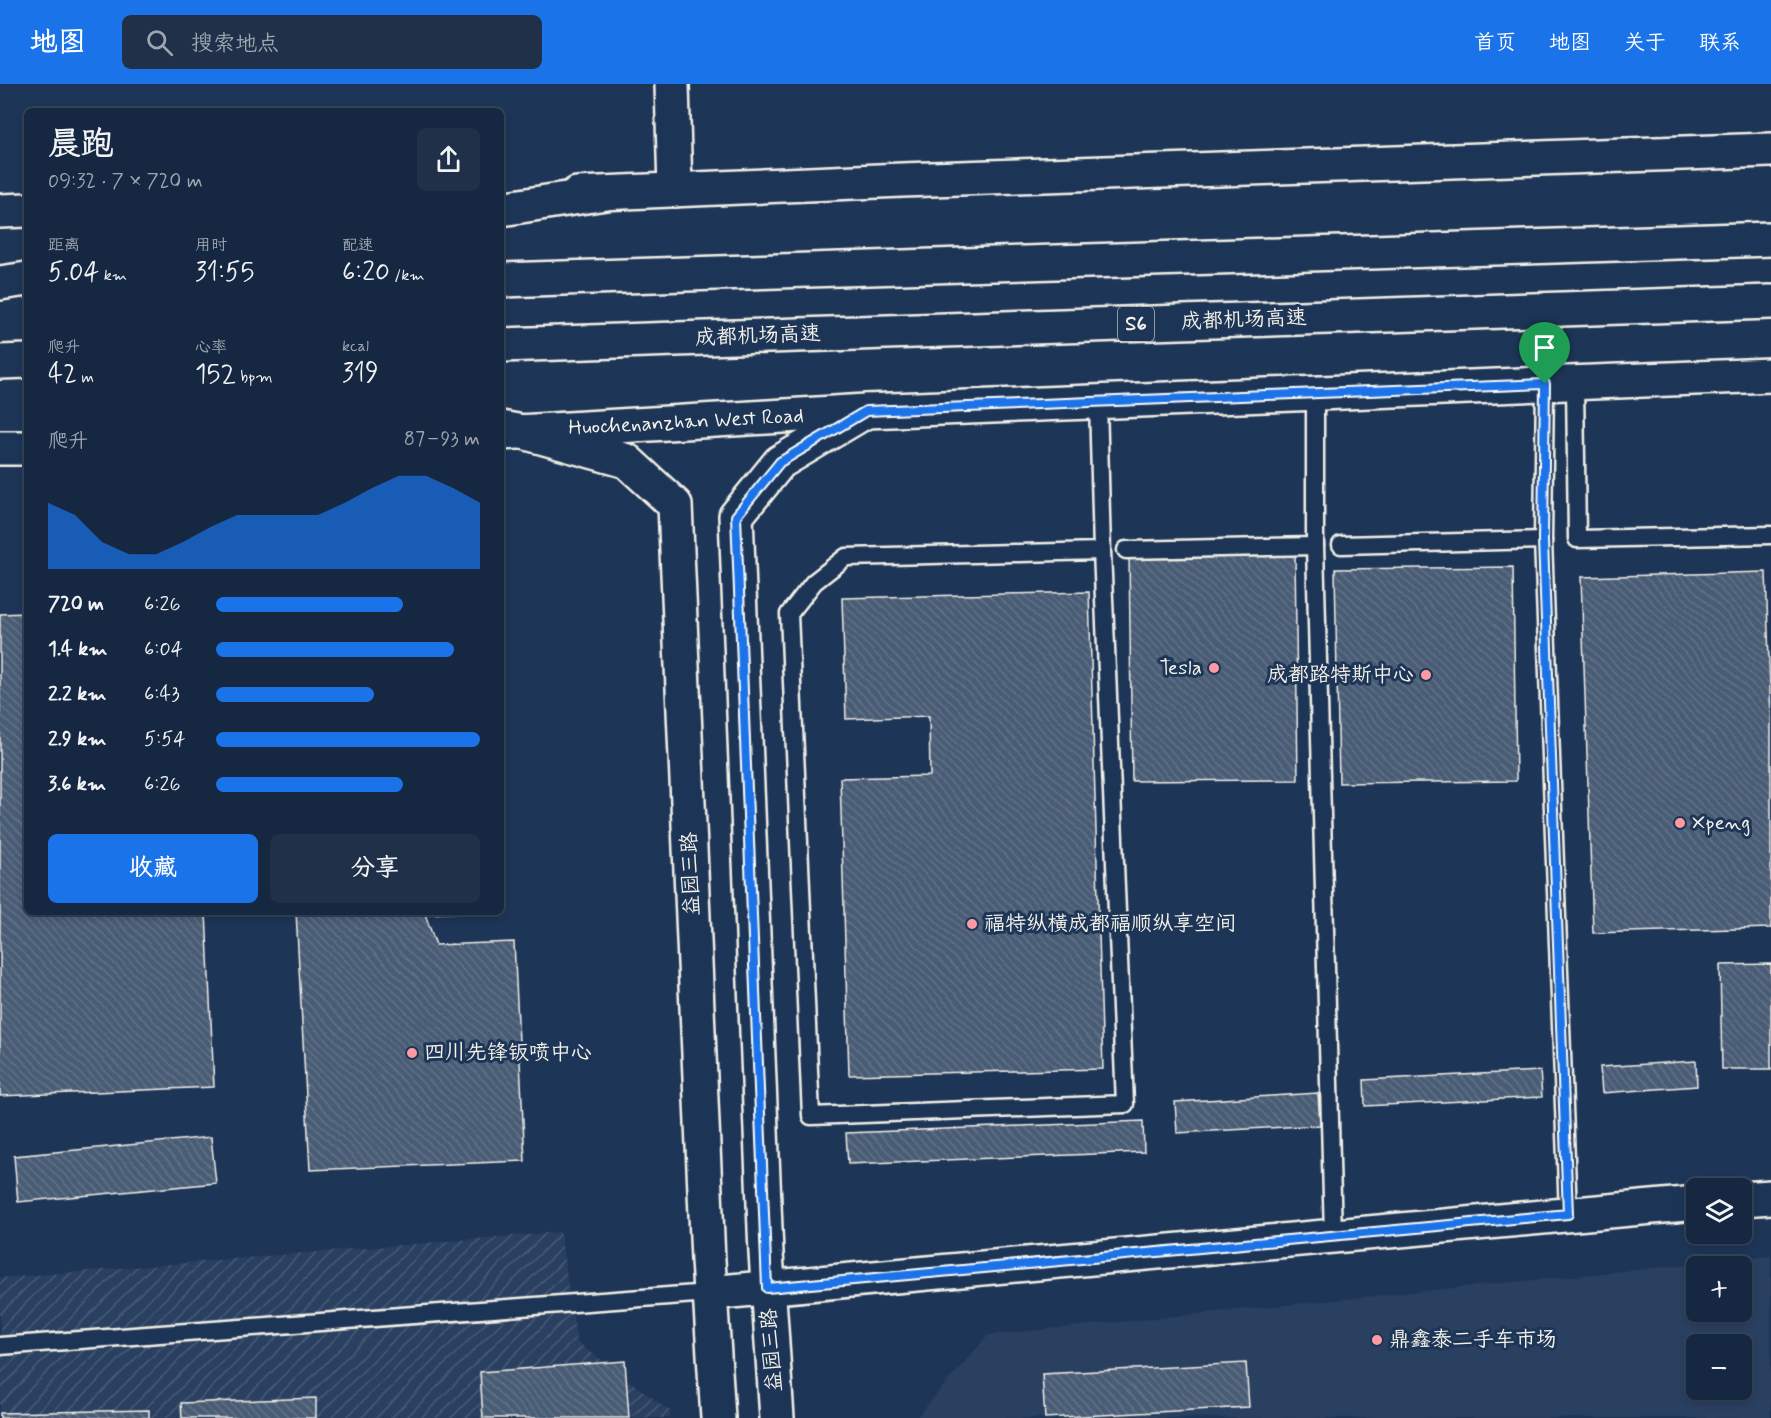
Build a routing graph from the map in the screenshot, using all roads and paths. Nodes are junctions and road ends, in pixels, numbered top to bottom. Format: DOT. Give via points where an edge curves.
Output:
graph roads {
  1 [pos="672,84"];
  2 [pos="1771,150"];
  3 [pos="675,190"];
  4 [pos="606,193"];
  5 [pos="504,196"];
  6 [pos="504,209"];
  7 [pos="24,210"];
  8 [pos="0,211"];
  9 [pos="1771,239"];
  10 [pos="24,279"];
  11 [pos="504,280"];
  12 [pos="0,283"];
  13 [pos="24,295"];
  14 [pos="0,296"];
  15 [pos="1771,302"];
  16 [pos="504,345"];
  17 [pos="24,361"];
  18 [pos="0,362"];
  19 [pos="1771,375"];
  20 [pos="1560,384"];
  21 [pos="1315,393"];
  22 [pos="1098,402"];
  23 [pos="866,411"];
  24 [pos="508,431"];
  25 [pos="0,448"];
  26 [pos="24,448"];
  27 [pos="1771,534"];
  28 [pos="1543,540"];
  29 [pos="1341,545"];
  30 [pos="1315,546"];
  31 [pos="1102,550"];
  32 [pos="1126,550"];
  33 [pos="1771,1197"];
  34 [pos="1752,1198"];
  35 [pos="1686,1204"];
  36 [pos="1568,1214"];
  37 [pos="1333,1236"];
  38 [pos="767,1288"];
  39 [pos="709,1293"];
  40 [pos="0,1346"];
  41 [pos="718,1418"];
  42 [pos="777,1418"];
  1 -- 3 [label="main road"];
  2 -- 3 [label="main road"];
  3 -- 4 [label="main road"];
  4 -- 5 [label="main road"];
  4 -- 6 [label="main road"];
  7 -- 8 [label="main road"];
  9 -- 11 [label="main road"];
  10 -- 12 [label="main road"];
  13 -- 14 [label="main road"];
  15 -- 16 [label="main road, 成都机场高速 / S6"];
  17 -- 18 [label="main road"];
  19 -- 20 [label="main road, Huochenanzhan West Road"];
  20 -- 21 [label="main road, Huochenanzhan West Road"];
  20 -- 27 [label="lane" via="1577,539"];
  20 -- 28 [label="lane"];
  21 -- 22 [label="main road, Huochenanzhan West Road"];
  21 -- 30 [label="lane"];
  22 -- 23 [label="main road, Huochenanzhan West Road"];
  22 -- 31 [label="lane"];
  23 -- 24 [label="main road, Huochenanzhan West Road"];
  23 -- 38 [label="main road, 益园三路" via="780,462 736,516"];
  24 -- 39 [label="main road, 益园三路" via="627,461 675,504"];
  25 -- 26 [label="main road"];
  28 -- 29 [label="lane"];
  28 -- 36 [label="lane"];
  30 -- 32 [label="lane"];
  30 -- 37 [label="lane"];
  31 -- 31 [label="lane" via="1125,1104 811,1116 789,614 814,582 846,557"];
  33 -- 34 [label="main road"];
  35 -- 36 [label="main road"];
  36 -- 37 [label="main road"];
  37 -- 38 [label="main road"];
  38 -- 39 [label="main road"];
  38 -- 42 [label="main road, 益园三路"];
  39 -- 40 [label="lane"];
  39 -- 41 [label="main road, 益园三路"];
}
